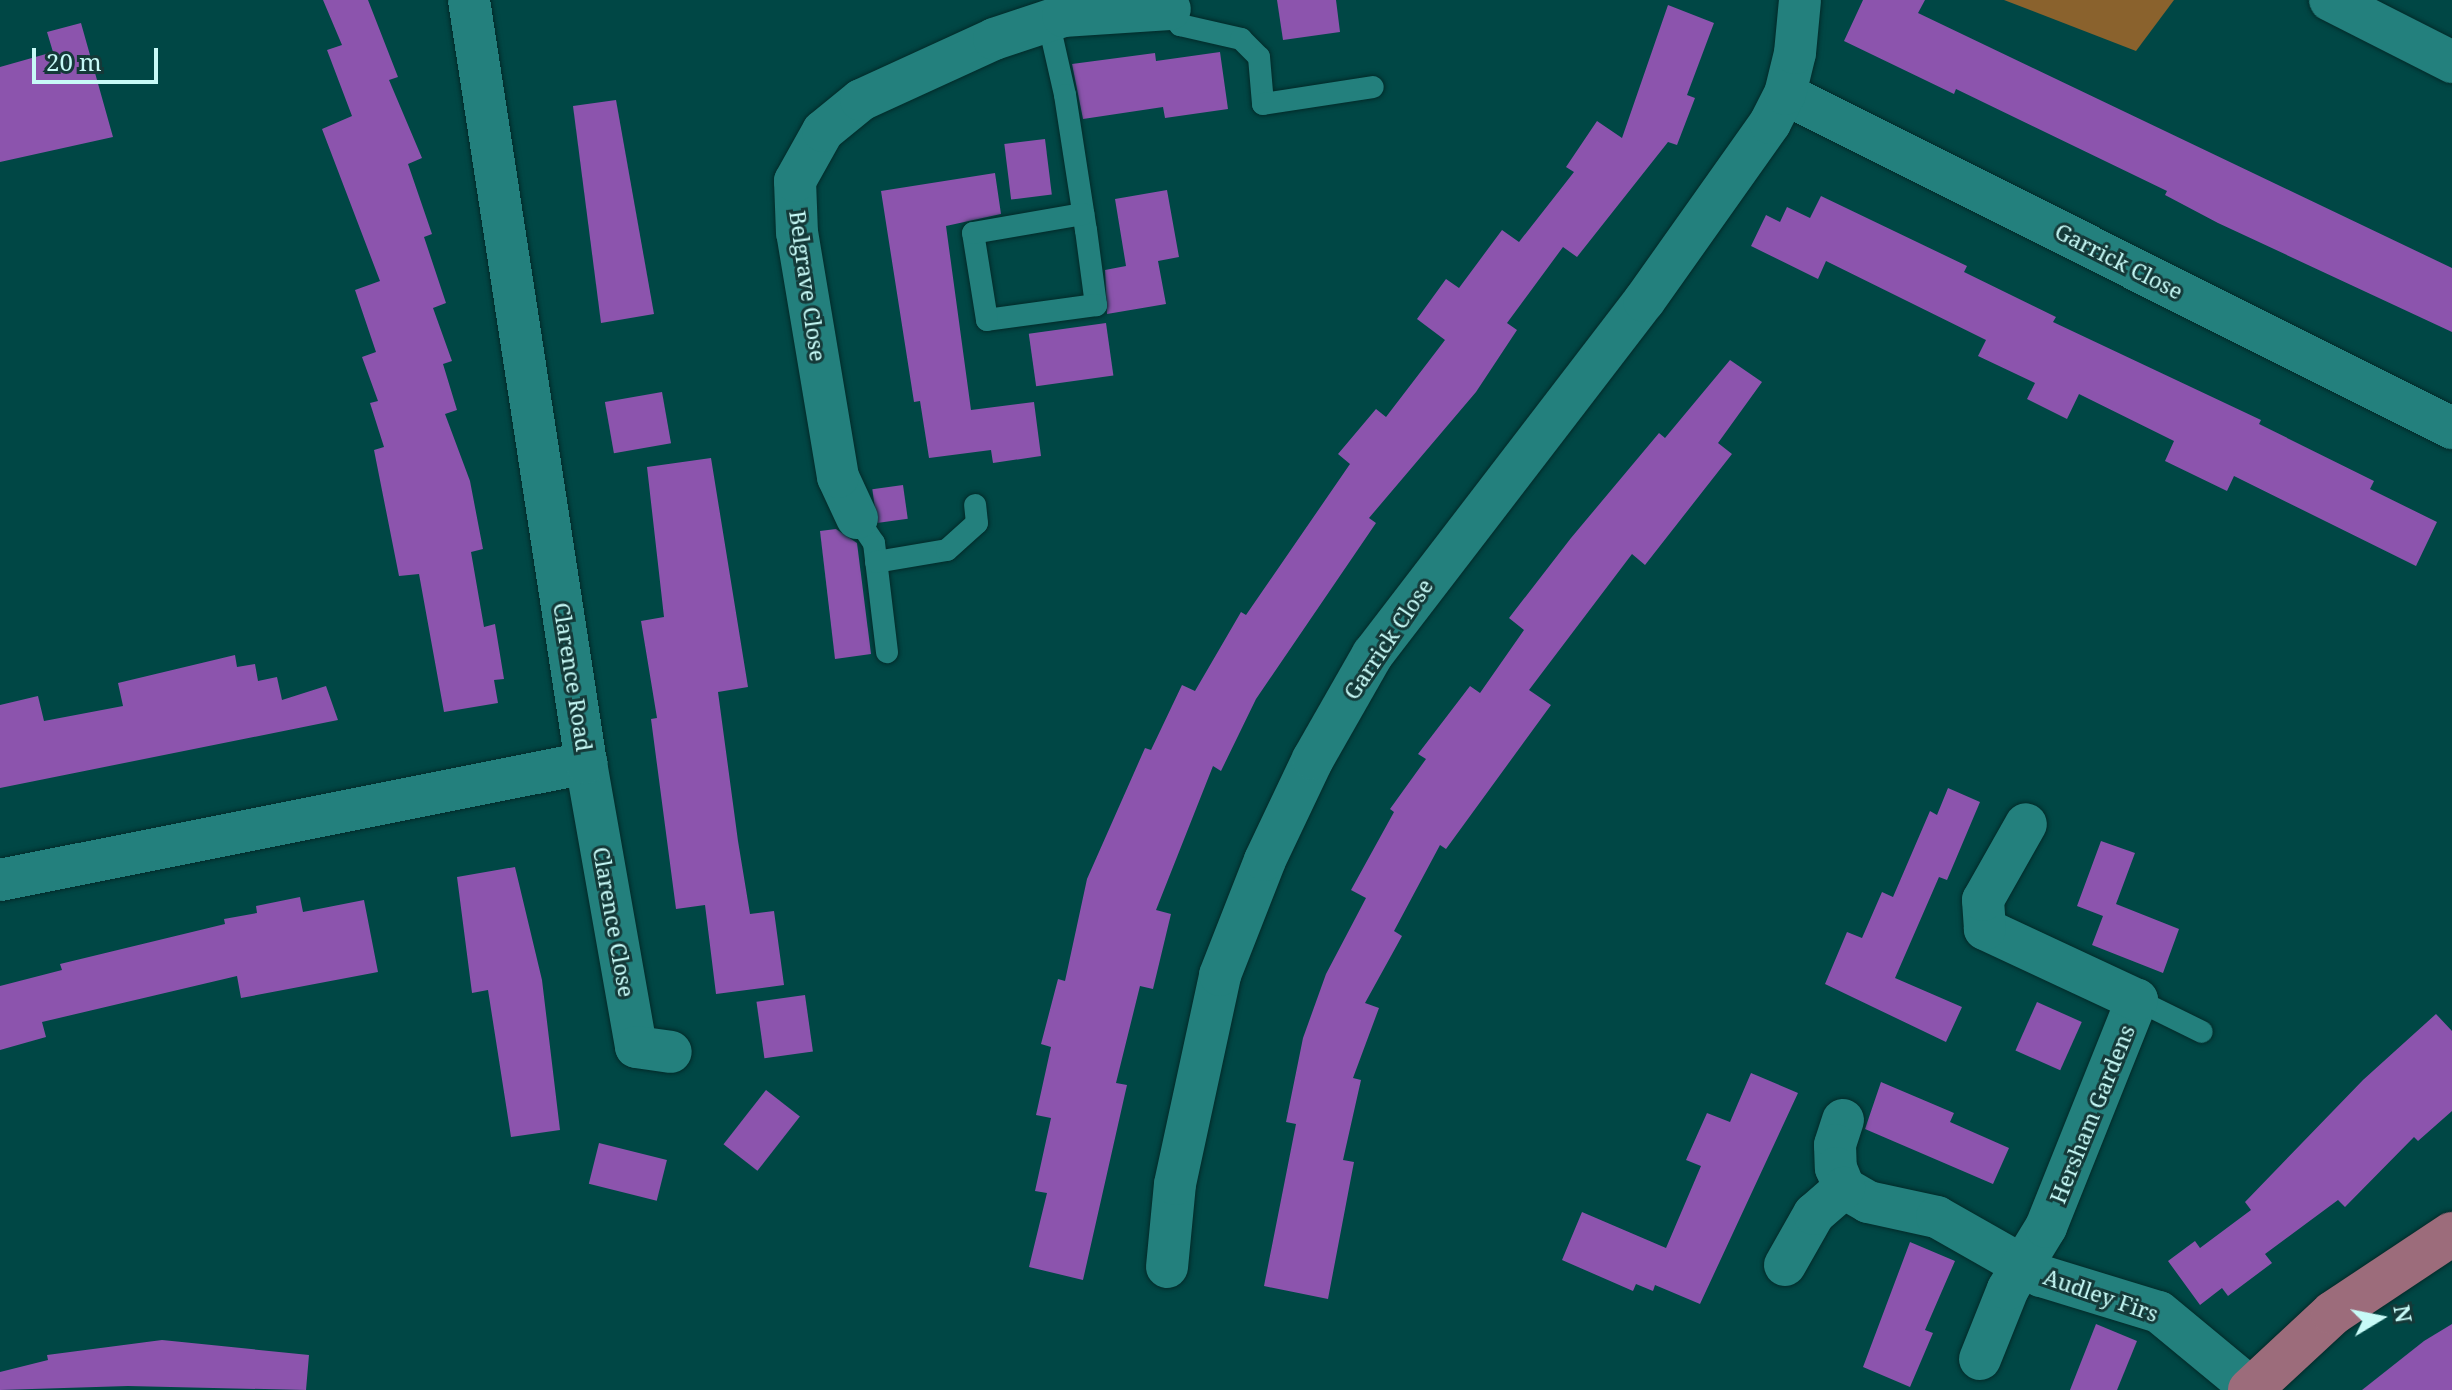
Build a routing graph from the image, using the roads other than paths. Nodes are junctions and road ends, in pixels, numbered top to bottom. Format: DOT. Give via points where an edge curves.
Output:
graph roads {
  1 [pos="469,0"];
  2 [pos="1800,0"];
  3 [pos="2330,0"];
  4 [pos="1170,9"];
  5 [pos="1056,12"];
  6 [pos="2452,62"];
  7 [pos="1373,87"];
  8 [pos="1785,94"];
  9 [pos="1083,214"];
  10 [pos="2452,428"];
  11 [pos="975,505"];
  12 [pos="857,518"];
  13 [pos="876,562"];
  14 [pos="887,652"];
  15 [pos="586,763"];
  16 [pos="2026,824"];
  17 [pos="0,880"];
  18 [pos="2137,1000"];
  19 [pos="2202,1032"];
  20 [pos="671,1052"];
  21 [pos="1843,1120"];
  22 [pos="1844,1188"];
  23 [pos="2452,1234"];
  24 [pos="1785,1265"];
  25 [pos="2022,1266"];
  26 [pos="1167,1267"];
  27 [pos="1980,1359"];
  28 [pos="2250,1389"];
  1 -- 15 [label="street, Clarence Road"];
  2 -- 8 [label="street, Garrick Close"];
  3 -- 6 [label="street"];
  4 -- 5 [label="street, Belgrave Close"];
  4 -- 7 [label="lane" via="1180,25 1241,39 1259,57 1263,104"];
  5 -- 9 [label="lane"];
  5 -- 12 [label="street, Belgrave Close" via="861,100 823,131 795,181 797,233 838,477"];
  8 -- 10 [label="street, Garrick Close"];
  8 -- 26 [label="street, Garrick Close" via="1653,289 1373,654 1313,759 1265,860 1220,975 1175,1184"];
  9 -- 9 [label="lane" via="1096,305 987,320 973,233"];
  11 -- 13 [label="lane" via="977,523 947,550"];
  12 -- 13 [label="lane" via="874,543"];
  13 -- 14 [label="lane"];
  15 -- 17 [label="street, Clarence Road"];
  15 -- 20 [label="street, Clarence Close" via="636,1047"];
  16 -- 18 [label="street, Hersham Gardens" via="1983,900 1985,929"];
  18 -- 19 [label="lane"];
  18 -- 25 [label="street, Hersham Gardens" via="2046,1227"];
  21 -- 22 [label="street" via="1835,1145"];
  22 -- 24 [label="street" via="1814,1214"];
  22 -- 25 [label="street, Audley Firs" via="1868,1202 1937,1217"];
  23 -- 28 [label="main road" via="2333,1313"];
  25 -- 27 [label="street, Audley Firs"];
  25 -- 28 [label="street, Audley Firs" via="2159,1312"];
}
